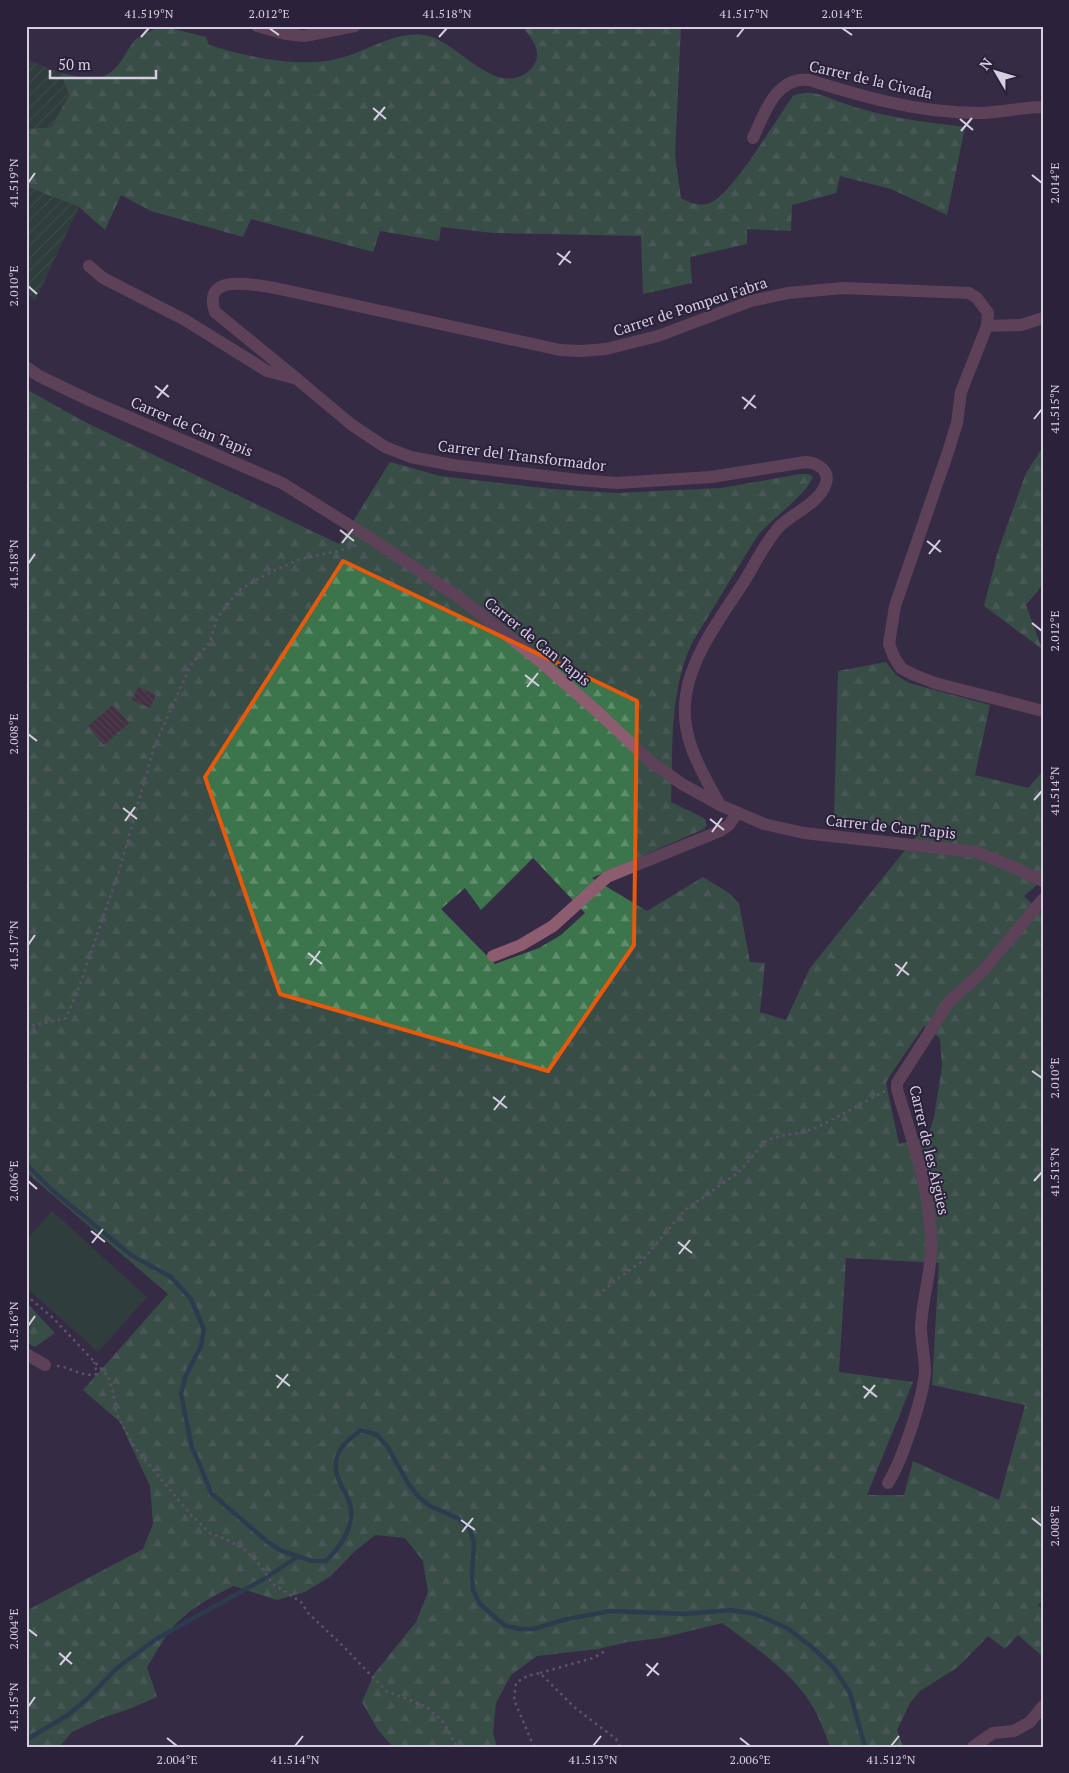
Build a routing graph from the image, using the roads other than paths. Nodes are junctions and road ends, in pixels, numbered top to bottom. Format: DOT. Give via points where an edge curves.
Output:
graph roads {
  1 [pos="257,26"];
  2 [pos="355,26"];
  3 [pos="1043,108"];
  4 [pos="752,138"];
  5 [pos="90,266"];
  6 [pos="1043,318"];
  7 [pos="987,326"];
  8 [pos="26,367"];
  9 [pos="297,379"];
  10 [pos="1043,711"];
  11 [pos="720,805"];
  12 [pos="737,813"];
  13 [pos="1011,866"];
  14 [pos="1043,881"];
  15 [pos="1043,893"];
  16 [pos="1043,899"];
  17 [pos="493,956"];
  18 [pos="26,1354"];
  19 [pos="46,1365"];
  20 [pos="888,1483"];
  21 [pos="1043,1706"];
  22 [pos="973,1747"];
  1 -- 2 [label="street" via="304,36"];
  3 -- 4 [label="street, Carrer de la Civada" via="994,113 923,110 797,79 786,84 770,101"];
  5 -- 9 [label="street, Carrer del Transformador" via="103,278 185,320 267,371"];
  6 -- 7 [label="street" via="1021,325"];
  7 -- 9 [label="street, Carrer de Pompeu Fabra" via="988,312 977,298 968,293 842,288 788,293 751,301 658,336 606,349 581,351 560,350 275,288 234,283 218,290 212,304 215,312"];
  7 -- 10 [label="street" via="961,392 957,424 895,606 889,644 901,668 912,674 934,683"];
  8 -- 11 [label="street, Carrer de Can Tapis" via="89,400 282,483 373,540 460,599 541,662 651,762"];
  9 -- 11 [label="street, Carrer del Transformador" via="352,425 385,447 411,457 452,465 617,483 710,478 806,462 815,462 822,467 826,473 825,486 770,538 710,637 690,678 686,695 690,747"];
  11 -- 12 [label="street, Carrer de Can Tapis"];
  12 -- 13 [label="street, Carrer de Can Tapis" via="764,824 804,833 976,852"];
  12 -- 17 [label="street" via="720,831 606,877 553,926 521,945"];
  13 -- 14 [label="street, Carrer de Can Tapis"];
  13 -- 15 [label="street"];
  16 -- 20 [label="street, Carrer de les Aigües" via="982,972 949,1002 897,1083 926,1199 931,1250 922,1316 925,1365 922,1388 900,1457"];
  18 -- 19 [label="street"];
  21 -- 22 [label="street" via="1030,1722 1014,1731 993,1733"];
}
